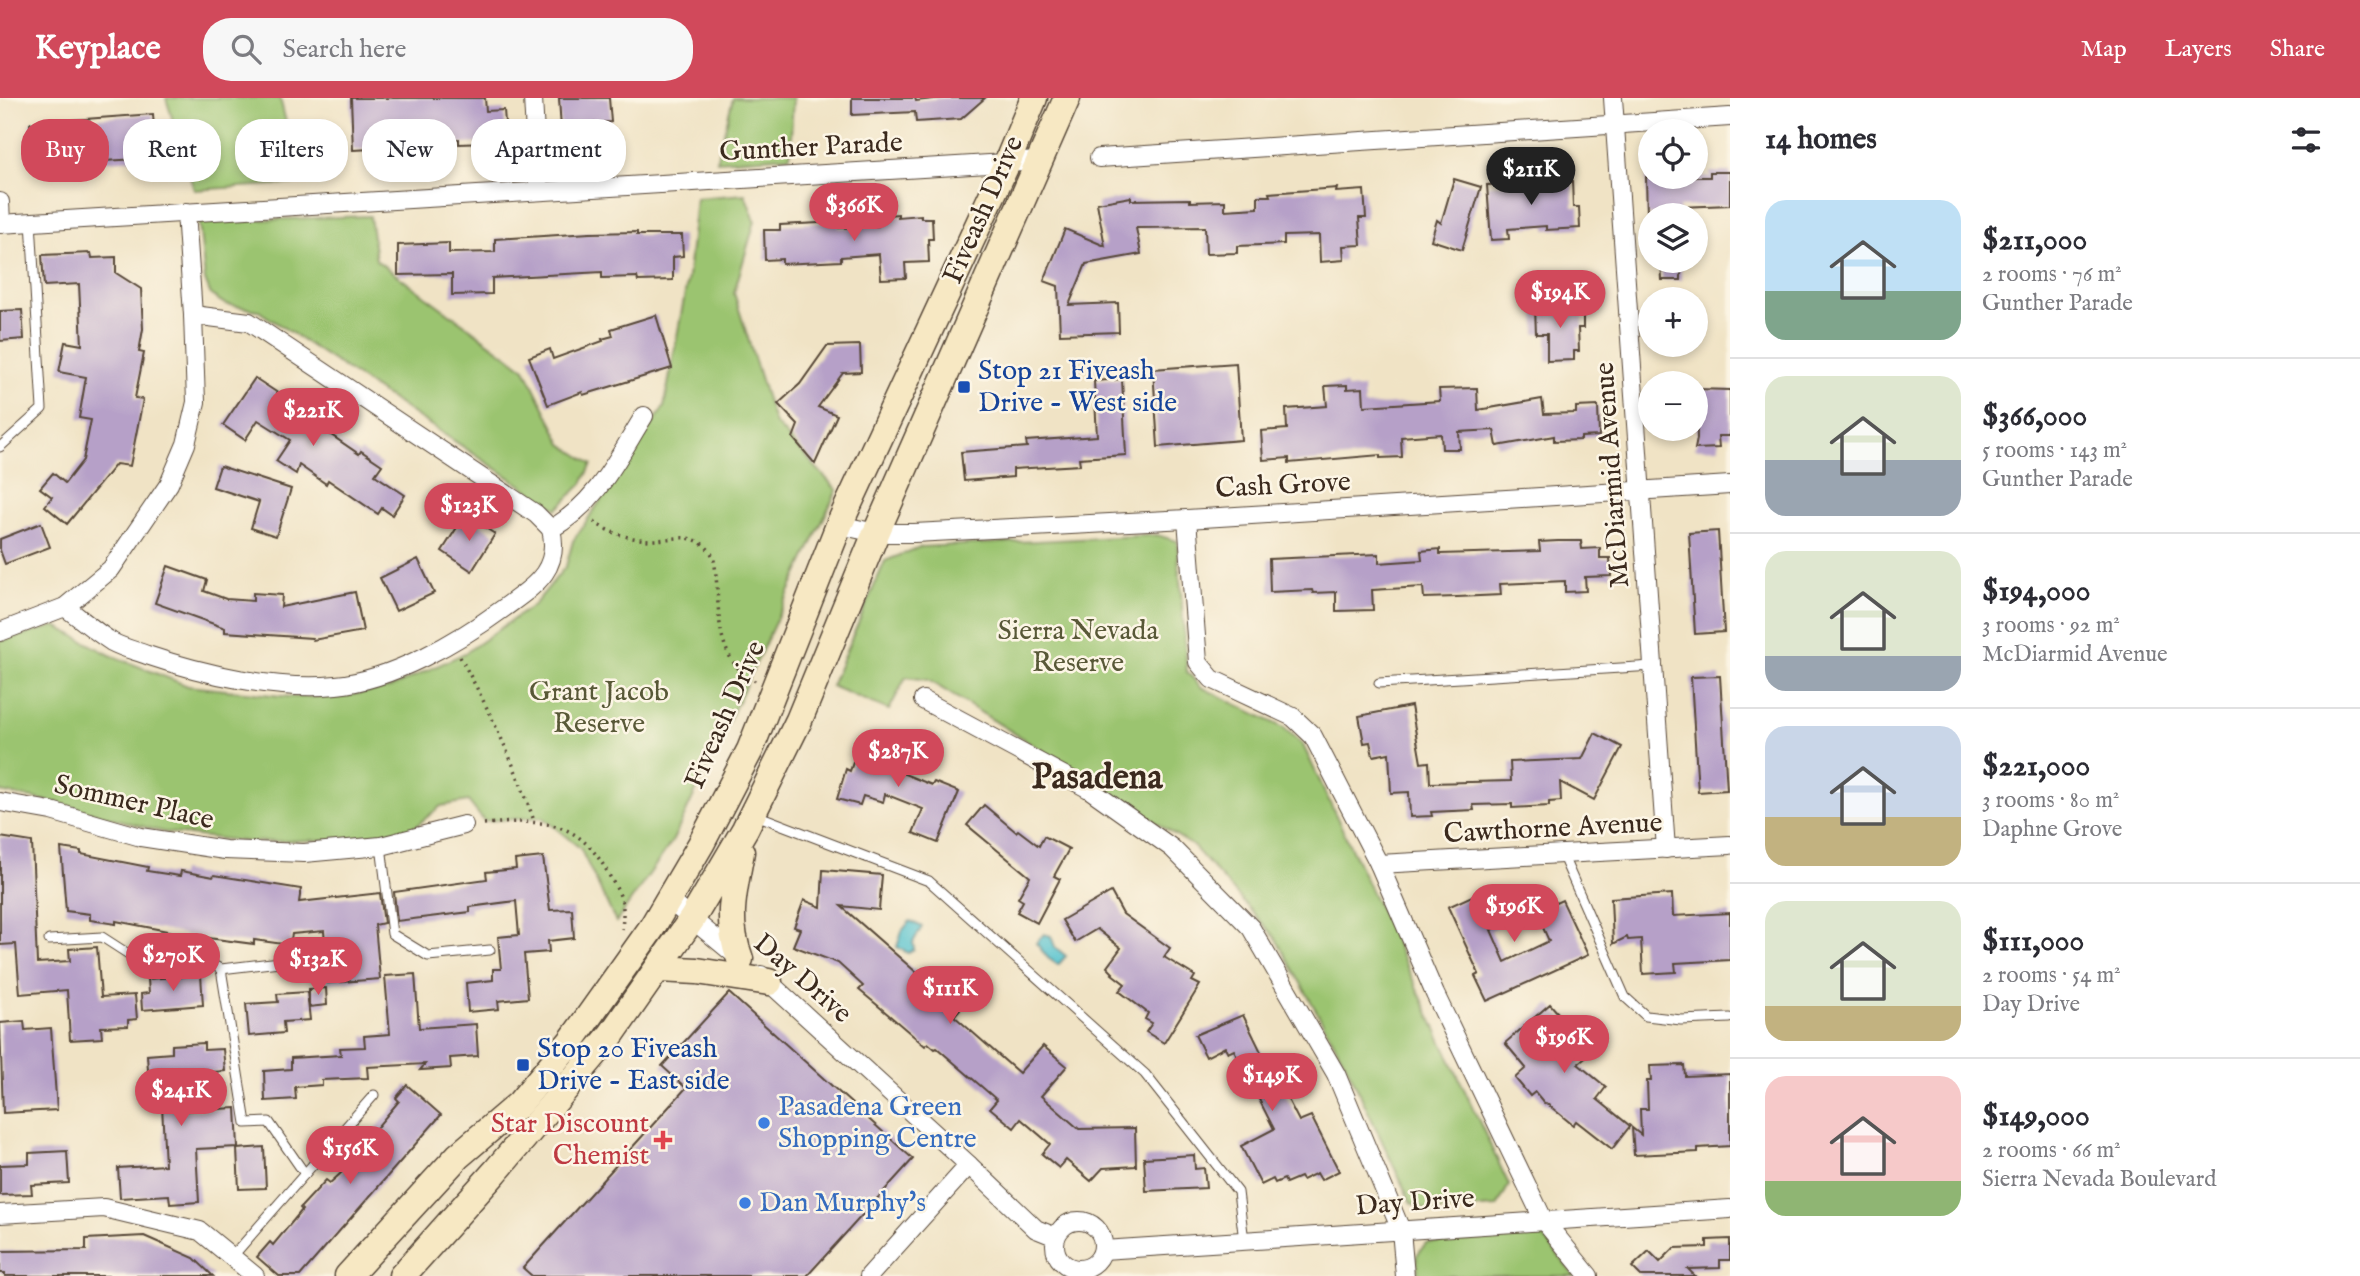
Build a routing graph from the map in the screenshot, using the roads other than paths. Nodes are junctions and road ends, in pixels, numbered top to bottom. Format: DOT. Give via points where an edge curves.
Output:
graph roads {
  1 [pos="533,98"];
  2 [pos="1034,98"];
  3 [pos="1067,98"];
  4 [pos="1613,98"];
  5 [pos="1730,117"];
  6 [pos="1615,125"];
  7 [pos="1099,158"];
  8 [pos="1039,161"];
  9 [pos="1007,163"];
  10 [pos="538,190"];
  11 [pos="0,202"];
  12 [pos="186,212"];
  13 [pos="31,221"];
  14 [pos="1,223"];
  15 [pos="193,315"];
  16 [pos="644,416"];
  17 [pos="0,447"];
  18 [pos="1730,485"];
  19 [pos="1640,491"];
  20 [pos="1187,519"];
  21 [pos="839,525"];
  22 [pos="551,528"];
  23 [pos="876,533"];
  24 [pos="65,607"];
  25 [pos="0,632"];
  26 [pos="1653,666"];
  27 [pos="1379,683"];
  28 [pos="923,700"];
  29 [pos="0,802"];
  30 [pos="750,821"];
  31 [pos="464,825"];
  32 [pos="1730,845"];
  33 [pos="381,846"];
  34 [pos="1666,849"];
  35 [pos="1562,854"];
  36 [pos="1379,864"];
  37 [pos="668,900"];
  38 [pos="692,919"];
  39 [pos="48,940"];
  40 [pos="490,950"];
  41 [pos="313,958"];
  42 [pos="740,959"];
  43 [pos="221,969"];
  44 [pos="659,969"];
  45 [pos="769,982"];
  46 [pos="1730,1018"];
  47 [pos="374,1095"];
  48 [pos="969,1164"];
  49 [pos="305,1174"];
  50 [pos="1730,1209"];
  51 [pos="0,1214"];
  52 [pos="1544,1221"];
  53 [pos="1401,1230"];
  54 [pos="1055,1237"];
  55 [pos="1244,1241"];
  56 [pos="1103,1250"];
  57 [pos="232,1257"];
  58 [pos="1077,1273"];
  59 [pos="255,1276"];
  60 [pos="348,1276"];
  61 [pos="402,1276"];
  62 [pos="869,1276"];
  63 [pos="1405,1276"];
  64 [pos="1588,1276"];
  1 -- 10 [label="street"];
  2 -- 9 [label="main road, Fiveash Drive"];
  3 -- 8 [label="main road, Fiveash Drive"];
  4 -- 6 [label="street, McDiarmid Avenue"];
  5 -- 6 [label="street"];
  6 -- 7 [label="street"];
  6 -- 19 [label="street, McDiarmid Avenue"];
  8 -- 9 [label="street, Gunther Parade"];
  8 -- 23 [label="main road, Fiveash Drive"];
  9 -- 10 [label="street, Gunther Parade"];
  9 -- 21 [label="main road, Fiveash Drive"];
  10 -- 12 [label="street, Gunther Parade"];
  11 -- 14 [label="street"];
  12 -- 13 [label="street, Gunther Parade"];
  12 -- 15 [label="street"];
  13 -- 14 [label="street, Gunther Parade"];
  13 -- 17 [label="lane" via="42,408"];
  15 -- 22 [label="street" via="249,322"];
  15 -- 24 [label="street" via="196,402 186,444 169,484 111,569"];
  16 -- 22 [label="street" via="597,490 571,517"];
  18 -- 19 [label="street, Cash Grove"];
  19 -- 20 [label="street, Cash Grove"];
  19 -- 26 [label="street, McDiarmid Avenue"];
  20 -- 23 [label="street, Cash Grove"];
  20 -- 36 [label="street" via="1198,662 1212,679 1293,717 1313,736"];
  21 -- 23 [label="street, Cash Grove"];
  21 -- 37 [label="main road, Fiveash Drive" via="750,750"];
  22 -- 24 [label="street" via="555,545 550,566 530,589 473,631 387,673 337,685 282,685 189,670 114,643"];
  23 -- 30 [label="main road, Fiveash Drive" via="799,720"];
  24 -- 25 [label="street"];
  26 -- 27 [label="lane"];
  26 -- 34 [label="street, McDiarmid Avenue"];
  28 -- 53 [label="street" via="1089,789 1172,848 1251,928 1336,1073"];
  29 -- 33 [label="street, Sommer Place" via="51,811 141,837 225,850 304,853"];
  30 -- 38 [label="main road, Fiveash Drive"];
  30 -- 42 [label="main road" via="731,904 732,939"];
  30 -- 55 [label="lane" via="929,881 1145,1073 1238,1192"];
  31 -- 33 [label="street, Sommer Place"];
  32 -- 34 [label="street, Cawthorne Avenue"];
  33 -- 40 [label="lane" via="392,934 428,956"];
  34 -- 35 [label="street, Cawthorne Avenue"];
  35 -- 36 [label="street, Cawthorne Avenue"];
  35 -- 46 [label="lane" via="1625,997 1646,1016"];
  36 -- 52 [label="street"];
  37 -- 38 [label="street, Day Drive"];
  37 -- 60 [label="main road, Fiveash Drive" via="572,1040 519,1104 458,1156"];
  38 -- 42 [label="street, Day Drive"];
  38 -- 44 [label="main road, Fiveash Drive"];
  39 -- 43 [label="lane" via="102,937 133,957 190,954"];
  41 -- 43 [label="lane"];
  42 -- 45 [label="street, Day Drive"];
  43 -- 49 [label="lane" via="246,1123 268,1122"];
  44 -- 45 [label="main road"];
  44 -- 61 [label="main road, Fiveash Drive" via="611,1035"];
  45 -- 48 [label="street, Day Drive"];
  47 -- 49 [label="lane"];
  48 -- 54 [label="street, Day Drive" via="1036,1229"];
  48 -- 62 [label="street"];
  49 -- 57 [label="lane"];
  50 -- 52 [label="street, Day Drive"];
  51 -- 57 [label="street" via="104,1208 200,1231"];
  52 -- 53 [label="street, Day Drive"];
  52 -- 64 [label="street"];
  53 -- 55 [label="street, Day Drive"];
  53 -- 63 [label="street"];
  54 -- 56 [label="street" via="1066,1224 1082,1220 1101,1234"];
  54 -- 58 [label="street" via="1058,1258"];
  55 -- 56 [label="street, Day Drive"];
  56 -- 58 [label="street" via="1096,1263"];
  57 -- 59 [label="street"];
}
